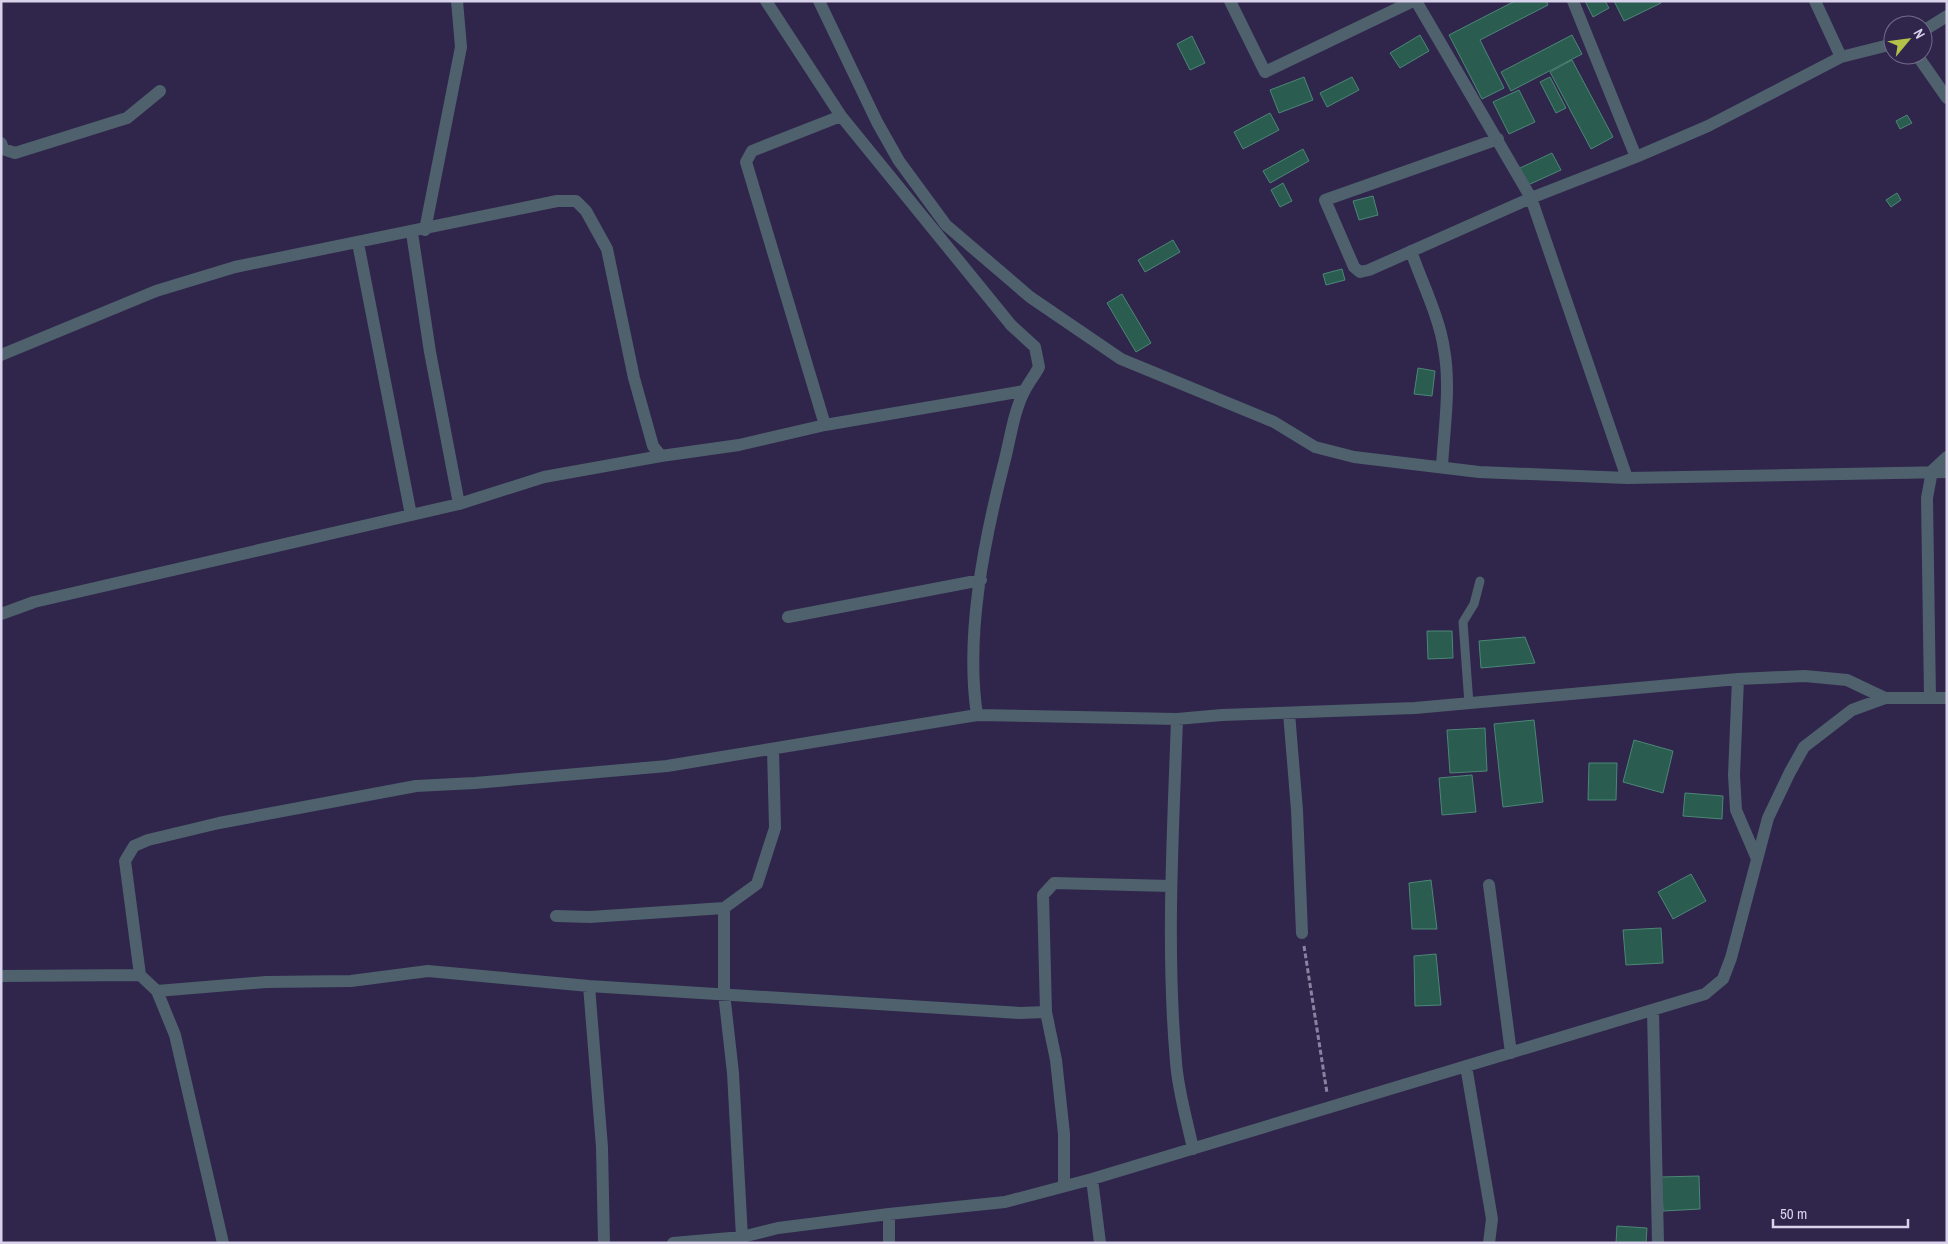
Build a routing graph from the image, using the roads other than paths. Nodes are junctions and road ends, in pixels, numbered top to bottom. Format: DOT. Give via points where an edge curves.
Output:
graph roads {
  1 [pos="457,1"];
  2 [pos="766,1"];
  3 [pos="819,1"];
  4 [pos="1230,1"];
  5 [pos="1415,1"];
  6 [pos="1573,1"];
  7 [pos="1815,1"];
  8 [pos="1947,16"];
  9 [pos="1933,25"];
  10 [pos="1883,46"];
  11 [pos="1841,57"];
  12 [pos="1924,65"];
  13 [pos="160,91"];
  14 [pos="1947,98"];
  15 [pos="841,116"];
  16 [pos="1498,139"];
  17 [pos="1,143"];
  18 [pos="1636,157"];
  19 [pos="1531,198"];
  20 [pos="425,230"];
  21 [pos="412,233"];
  22 [pos="358,243"];
  23 [pos="1411,251"];
  24 [pos="1,355"];
  25 [pos="1024,391"];
  26 [pos="825,425"];
  27 [pos="660,456"];
  28 [pos="1947,457"];
  29 [pos="1442,467"];
  30 [pos="1932,471"];
  31 [pos="1947,472"];
  32 [pos="1628,478"];
  33 [pos="459,504"];
  34 [pos="411,515"];
  35 [pos="981,580"];
  36 [pos="1480,581"];
  37 [pos="1,614"];
  38 [pos="788,617"];
  39 [pos="1738,679"];
  40 [pos="1930,697"];
  41 [pos="1885,698"];
  42 [pos="1947,698"];
  43 [pos="1469,704"];
  44 [pos="1289,713"];
  45 [pos="977,715"];
  46 [pos="1177,720"];
  47 [pos="773,749"];
  48 [pos="1757,859"];
  49 [pos="1489,885"];
  50 [pos="1170,886"];
  51 [pos="724,908"];
  52 [pos="556,916"];
  53 [pos="1302,933"];
  54 [pos="140,975"];
  55 [pos="1,976"];
  56 [pos="589,986"];
  57 [pos="157,991"];
  58 [pos="724,993"];
  59 [pos="1653,1011"];
  60 [pos="1046,1012"];
  61 [pos="1510,1054"];
  62 [pos="1466,1066"];
  63 [pos="1192,1148"];
  64 [pos="1092,1179"];
  65 [pos="1064,1185"];
  66 [pos="889,1214"];
  67 [pos="742,1237"];
  68 [pos="223,1243"];
  69 [pos="604,1243"];
  70 [pos="673,1243"];
  71 [pos="889,1243"];
  72 [pos="1100,1243"];
  73 [pos="1489,1243"];
  74 [pos="1658,1243"];
  1 -- 20 [label="street" via="460,47"];
  2 -- 15 [label="street"];
  3 -- 29 [label="street" via="899,161 946,224 1030,297 1121,359 1274,422 1315,446 1354,456"];
  4 -- 5 [label="street" via="1265,72"];
  5 -- 16 [label="street"];
  6 -- 18 [label="street"];
  7 -- 11 [label="street"];
  8 -- 9 [label="street"];
  10 -- 11 [label="street"];
  11 -- 18 [label="street" via="1708,126"];
  12 -- 14 [label="street"];
  13 -- 17 [label="street" via="127,118 15,153 3,149"];
  15 -- 25 [label="street" via="1011,325 1035,347 1039,367"];
  15 -- 26 [label="street" via="752,151 746,162"];
  16 -- 19 [label="street"];
  16 -- 23 [label="street" via="1325,200 1354,267 1360,272"];
  18 -- 19 [label="street"];
  19 -- 23 [label="street"];
  19 -- 32 [label="street"];
  20 -- 21 [label="street"];
  20 -- 27 [label="street" via="557,202 576,201 586,211 607,249 634,378 653,446"];
  21 -- 22 [label="street"];
  21 -- 33 [label="street" via="430,352"];
  22 -- 24 [label="street" via="235,267 156,291"];
  22 -- 34 [label="street"];
  23 -- 29 [label="street" via="1444,349 1447,384"];
  25 -- 26 [label="street"];
  25 -- 35 [label="street" via="989,521"];
  26 -- 27 [label="street" via="739,445"];
  27 -- 33 [label="street" via="544,477"];
  28 -- 30 [label="street"];
  29 -- 32 [label="street" via="1479,472"];
  30 -- 31 [label="street"];
  30 -- 32 [label="street"];
  30 -- 40 [label="street" via="1926,509"];
  33 -- 34 [label="street"];
  34 -- 37 [label="street" via="34,602"];
  35 -- 38 [label="street"];
  35 -- 45 [label="street" via="974,640 973,682"];
  36 -- 43 [label="lane" via="1474,604 1463,622"];
  39 -- 41 [label="street" via="1805,676 1847,680"];
  39 -- 43 [label="street"];
  39 -- 48 [label="street" via="1734,775 1736,810"];
  40 -- 41 [label="street"];
  40 -- 42 [label="street"];
  41 -- 48 [label="street" via="1852,710 1804,748 1768,818"];
  43 -- 44 [label="street"];
  44 -- 46 [label="street"];
  44 -- 53 [label="street"];
  45 -- 46 [label="street"];
  45 -- 47 [label="street"];
  46 -- 50 [label="street"];
  47 -- 51 [label="street" via="775,828 757,884"];
  47 -- 54 [label="street" via="667,766 416,786 219,823 148,840 134,846 125,861"];
  48 -- 59 [label="street" via="1723,979 1705,994"];
  49 -- 61 [label="street"];
  50 -- 60 [label="street" via="1054,883 1043,895"];
  50 -- 63 [label="street" via="1176,1064"];
  51 -- 52 [label="street" via="590,917"];
  51 -- 58 [label="street"];
  54 -- 55 [label="street"];
  54 -- 57 [label="street"];
  56 -- 57 [label="street" via="428,971 351,981 266,982"];
  56 -- 58 [label="street"];
  56 -- 69 [label="street" via="602,1147"];
  57 -- 68 [label="street" via="175,1035"];
  58 -- 60 [label="street" via="1020,1013"];
  58 -- 67 [label="street" via="733,1073"];
  59 -- 61 [label="street"];
  59 -- 74 [label="street"];
  60 -- 65 [label="street" via="1056,1060 1064,1134"];
  61 -- 62 [label="street"];
  62 -- 63 [label="street"];
  62 -- 73 [label="street" via="1492,1219"];
  63 -- 64 [label="street"];
  64 -- 65 [label="street"];
  64 -- 72 [label="street"];
  65 -- 66 [label="street" via="1006,1202"];
  66 -- 67 [label="street" via="778,1228"];
  66 -- 71 [label="street"];
  67 -- 70 [label="street"];
}
